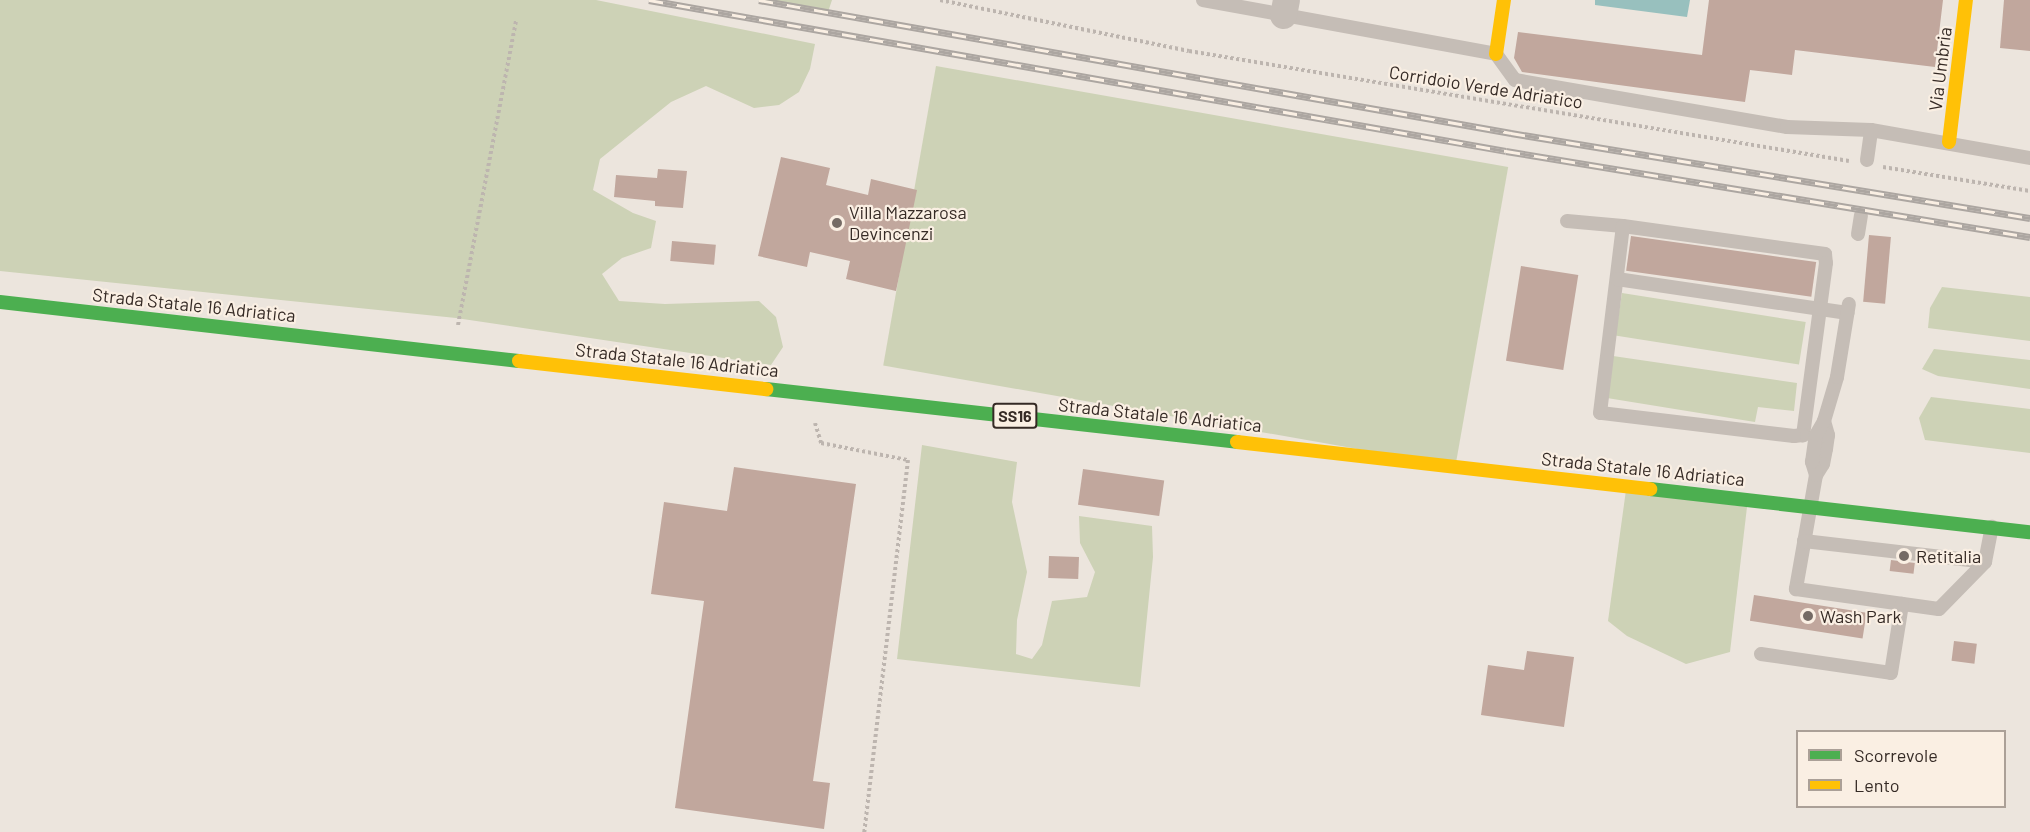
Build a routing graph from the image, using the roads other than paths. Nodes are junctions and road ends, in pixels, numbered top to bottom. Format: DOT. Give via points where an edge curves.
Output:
graph roads {
  1 [pos="1203,0"];
  2 [pos="1504,0"];
  3 [pos="1966,0"];
  4 [pos="1284,8"];
  5 [pos="1496,54"];
  6 [pos="1871,130"];
  7 [pos="1949,142"];
  8 [pos="2030,158"];
  9 [pos="1867,163"];
  10 [pos="1861,215"];
  11 [pos="1568,222"];
  12 [pos="1623,226"];
  13 [pos="1858,234"];
  14 [pos="1617,279"];
  15 [pos="0,302"];
  16 [pos="1820,309"];
  17 [pos="1810,506"];
  18 [pos="1992,527"];
  19 [pos="2030,532"];
  20 [pos="1804,541"];
  21 [pos="1985,562"];
  22 [pos="1902,604"];
  23 [pos="1761,654"];
  1 -- 4 [label="lane"];
  2 -- 5 [label="main road"];
  3 -- 7 [label="main road, Via Umbria"];
  4 -- 5 [label="lane"];
  5 -- 6 [label="lane" via="1515,80 1786,127"];
  6 -- 7 [label="lane"];
  6 -- 9 [label="lane"];
  7 -- 8 [label="lane"];
  10 -- 13 [label="lane"];
  11 -- 12 [label="lane"];
  12 -- 14 [label="lane"];
  12 -- 16 [label="lane" via="1825,254"];
  14 -- 16 [label="lane"];
  14 -- 16 [label="lane" via="1600,413 1803,435"];
  15 -- 17 [label="main road, Strada Statale 16 Adriatica / SS16"];
  16 -- 17 [label="lane" via="1849,308 1837,377 1816,435 1812,462 1816,475"];
  17 -- 18 [label="main road, Strada Statale 16 Adriatica / SS16"];
  17 -- 20 [label="lane"];
  18 -- 19 [label="main road, Strada Statale 16 Adriatica / SS16"];
  18 -- 21 [label="lane"];
  20 -- 21 [label="lane"];
  20 -- 22 [label="lane" via="1796,589"];
  21 -- 22 [label="lane" via="1939,609"];
  22 -- 23 [label="lane" via="1891,673"];
}
